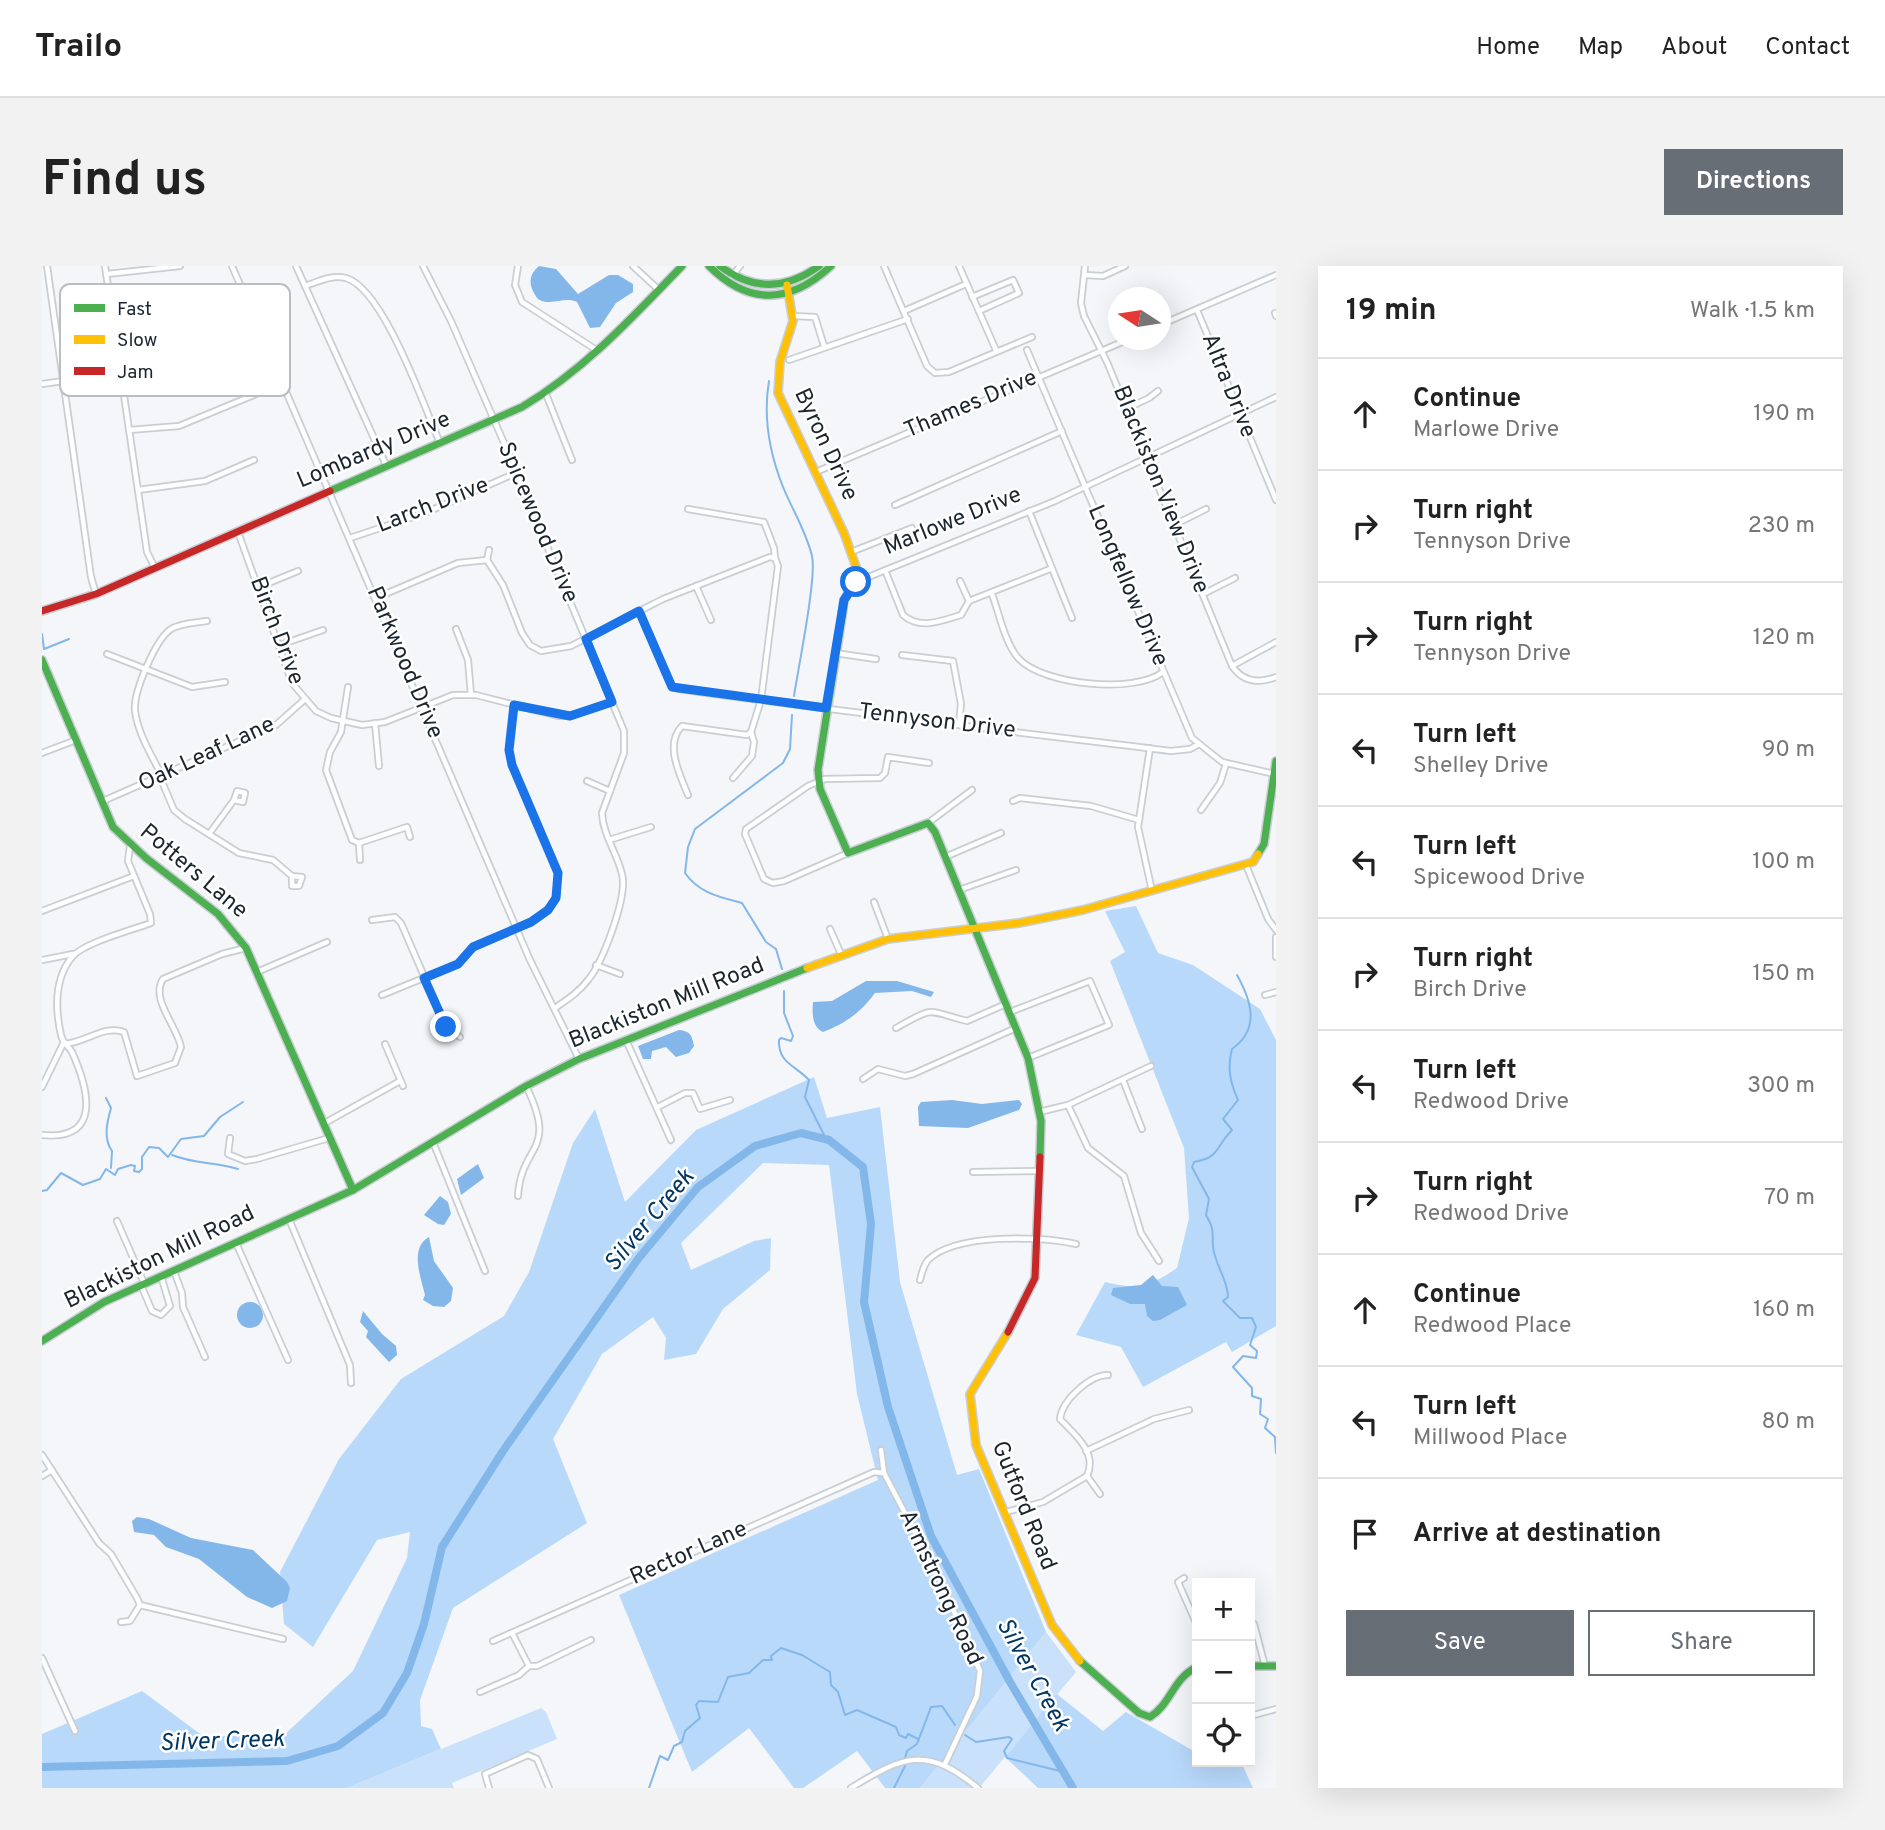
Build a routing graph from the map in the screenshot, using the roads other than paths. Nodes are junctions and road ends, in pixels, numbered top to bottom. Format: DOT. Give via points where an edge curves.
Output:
graph roads {
  1 [pos="47,266"];
  2 [pos="105,266"];
  3 [pos="180,266"];
  4 [pos="232,266"];
  5 [pos="296,266"];
  6 [pos="423,266"];
  7 [pos="518,266"];
  8 [pos="633,266"];
  9 [pos="682,266"];
  10 [pos="709,266"];
  11 [pos="720,266"];
  12 [pos="737,266"];
  13 [pos="818,266"];
  14 [pos="831,266"];
  15 [pos="884,266"];
  16 [pos="959,266"];
  17 [pos="1085,266"];
  18 [pos="1125,266"];
  19 [pos="107,274"];
  20 [pos="824,274"];
  21 [pos="1085,275"];
  22 [pos="1276,275"];
  23 [pos="732,276"];
  24 [pos="108,284"];
  25 [pos="240,284"];
  26 [pos="966,284"];
  27 [pos="787,285"];
  28 [pos="305,286"];
  29 [pos="659,290"];
  30 [pos="789,294"];
  31 [pos="972,297"];
  32 [pos="1197,310"];
  33 [pos="904,311"];
  34 [pos="979,311"];
  35 [pos="793,316"];
  36 [pos="908,319"];
  37 [pos="1171,321"];
  38 [pos="1032,337"];
  39 [pos="824,346"];
  40 [pos="1108,347"];
  41 [pos="996,350"];
  42 [pos="1101,350"];
  43 [pos="598,351"];
  44 [pos="1027,351"];
  45 [pos="789,360"];
  46 [pos="60,366"];
  47 [pos="1038,376"];
  48 [pos="60,381"];
  49 [pos="42,384"];
  50 [pos="1157,391"];
  51 [pos="546,394"];
  52 [pos="64,396"];
  53 [pos="124,396"];
  54 [pos="252,396"];
  55 [pos="289,396"];
  56 [pos="1276,397"];
  57 [pos="1126,408"];
  58 [pos="1239,414"];
  59 [pos="494,420"];
  60 [pos="129,430"];
  61 [pos="1062,431"];
  62 [pos="440,443"];
  63 [pos="1146,457"];
  64 [pos="254,460"];
  65 [pos="572,460"];
  66 [pos="387,467"];
  67 [pos="816,472"];
  68 [pos="516,473"];
  69 [pos="1086,486"];
  70 [pos="138,490"];
  71 [pos="329,490"];
  72 [pos="1276,500"];
  73 [pos="895,505"];
  74 [pos="688,509"];
  75 [pos="1206,509"];
  76 [pos="1029,511"];
  77 [pos="1174,525"];
  78 [pos="912,528"];
  79 [pos="238,531"];
  80 [pos="350,538"];
  81 [pos="489,550"];
  82 [pos="851,552"];
  83 [pos="775,558"];
  84 [pos="487,561"];
  85 [pos="155,568"];
  86 [pos="1050,569"];
  87 [pos="885,570"];
  88 [pos="298,571"];
  89 [pos="858,578"];
  90 [pos="1235,578"];
  91 [pos="960,581"];
  92 [pos="696,586"];
  93 [pos="259,587"];
  94 [pos="96,594"];
  95 [pos="992,594"];
  96 [pos="1203,594"];
  97 [pos="376,598"];
  98 [pos="970,601"];
  99 [pos="42,611"];
  100 [pos="639,611"];
  101 [pos="1072,618"];
  102 [pos="711,620"];
  103 [pos="207,621"];
  104 [pos="323,629"];
  105 [pos="456,629"];
  106 [pos="586,639"];
  107 [pos="1276,642"];
  108 [pos="280,645"];
  109 [pos="834,653"];
  110 [pos="107,654"];
  111 [pos="902,655"];
  112 [pos="876,659"];
  113 [pos="42,660"];
  114 [pos="1232,666"];
  115 [pos="147,669"];
  116 [pos="1163,672"];
  117 [pos="1276,677"];
  118 [pos="225,682"];
  119 [pos="348,687"];
  120 [pos="471,695"];
  121 [pos="304,701"];
  122 [pos="761,701"];
  123 [pos="612,702"];
  124 [pos="514,705"];
  125 [pos="423,707"];
  126 [pos="826,708"];
  127 [pos="342,721"];
  128 [pos="375,723"];
  129 [pos="959,724"];
  130 [pos="751,732"];
  131 [pos="77,739"];
  132 [pos="1199,744"];
  133 [pos="1150,748"];
  134 [pos="42,753"];
  135 [pos="1276,761"];
  136 [pos="929,763"];
  137 [pos="1226,764"];
  138 [pos="379,766"];
  139 [pos="1275,774"];
  140 [pos="161,776"];
  141 [pos="733,778"];
  142 [pos="587,780"];
  143 [pos="819,782"];
  144 [pos="972,790"];
  145 [pos="610,791"];
  146 [pos="688,794"];
  147 [pos="234,800"];
  148 [pos="1013,800"];
  149 [pos="103,801"];
  150 [pos="1202,810"];
  151 [pos="1272,815"];
  152 [pos="1139,820"];
  153 [pos="928,823"];
  154 [pos="651,827"];
  155 [pos="1001,833"];
  156 [pos="209,834"];
  157 [pos="410,837"];
  158 [pos="609,840"];
  159 [pos="359,843"];
  160 [pos="130,846"];
  161 [pos="848,853"];
  162 [pos="945,857"];
  163 [pos="360,860"];
  164 [pos="1246,865"];
  165 [pos="1016,870"];
  166 [pos="134,876"];
  167 [pos="292,876"];
  168 [pos="959,890"];
  169 [pos="1152,891"];
  170 [pos="874,902"];
  171 [pos="42,911"];
  172 [pos="372,920"];
  173 [pos="517,928"];
  174 [pos="974,928"];
  175 [pos="830,929"];
  176 [pos="1276,930"];
  177 [pos="1276,937"];
  178 [pos="888,939"];
  179 [pos="327,942"];
  180 [pos="246,948"];
  181 [pos="74,954"];
  182 [pos="841,954"];
  183 [pos="1276,957"];
  184 [pos="42,960"];
  185 [pos="596,965"];
  186 [pos="257,972"];
  187 [pos="620,974"];
  188 [pos="424,978"];
  189 [pos="1276,992"];
  190 [pos="382,995"];
  191 [pos="1265,995"];
  192 [pos="555,1008"];
  193 [pos="1008,1008"];
  194 [pos="896,1028"];
  195 [pos="1017,1028"];
  196 [pos="460,1037"];
  197 [pos="626,1040"];
  198 [pos="64,1044"];
  199 [pos="385,1044"];
  200 [pos="1028,1058"];
  201 [pos="579,1059"];
  202 [pos="1151,1066"];
  203 [pos="863,1079"];
  204 [pos="1123,1080"];
  205 [pos="526,1086"];
  206 [pos="42,1087"];
  207 [pos="730,1100"];
  208 [pos="1068,1105"];
  209 [pos="658,1107"];
  210 [pos="1039,1112"];
  211 [pos="323,1124"];
  212 [pos="1142,1129"];
  213 [pos="42,1135"];
  214 [pos="230,1138"];
  215 [pos="329,1138"];
  216 [pos="671,1140"];
  217 [pos="433,1142"];
  218 [pos="1040,1171"];
  219 [pos="973,1172"];
  220 [pos="353,1190"];
  221 [pos="518,1196"];
  222 [pos="289,1219"];
  223 [pos="117,1220"];
  224 [pos="1038,1240"];
  225 [pos="236,1243"];
  226 [pos="1076,1244"];
  227 [pos="1159,1261"];
  228 [pos="173,1270"];
  229 [pos="485,1271"];
  230 [pos="161,1275"];
  231 [pos="920,1280"];
  232 [pos="142,1284"];
  233 [pos="42,1341"];
  234 [pos="205,1357"];
  235 [pos="288,1360"];
  236 [pos="1108,1375"];
  237 [pos="351,1383"];
  238 [pos="1189,1410"];
  239 [pos="881,1450"];
  240 [pos="1086,1451"];
  241 [pos="42,1455"];
  242 [pos="45,1465"];
  243 [pos="52,1470"];
  244 [pos="884,1473"];
  245 [pos="42,1476"];
  246 [pos="1087,1476"];
  247 [pos="1100,1494"];
  248 [pos="1006,1512"];
  249 [pos="1184,1578"];
  250 [pos="140,1605"];
  251 [pos="1192,1614"];
  252 [pos="121,1622"];
  253 [pos="1255,1627"];
  254 [pos="512,1633"];
  255 [pos="283,1639"];
  256 [pos="592,1640"];
  257 [pos="493,1641"];
  258 [pos="42,1658"];
  259 [pos="529,1666"];
  260 [pos="1255,1666"];
  261 [pos="1276,1666"];
  262 [pos="1265,1667"];
  263 [pos="1192,1670"];
  264 [pos="480,1692"];
  265 [pos="1276,1709"];
  266 [pos="1255,1715"];
  267 [pos="75,1731"];
  268 [pos="945,1764"];
  269 [pos="489,1788"];
  270 [pos="549,1788"];
  271 [pos="851,1788"];
  272 [pos="978,1788"];
  1 -- 46 [label="street"];
  2 -- 19 [label="street"];
  3 -- 19 [label="street"];
  4 -- 25 [label="street, Parkwood Drive"];
  5 -- 28 [label="street"];
  6 -- 59 [label="street, Spicewood Drive"];
  7 -- 43 [label="street" via="515,285 522,302"];
  8 -- 29 [label="street"];
  9 -- 29 [label="street, Lombardy Drive"];
  10 -- 30 [label="street" via="725,282 756,296"];
  11 -- 23 [label="street"];
  12 -- 23 [label="street"];
  13 -- 20 [label="street"];
  13 -- 27 [label="street"];
  14 -- 20 [label="street"];
  15 -- 33 [label="street"];
  16 -- 26 [label="street"];
  17 -- 21 [label="street, Blackiston View Drive"];
  18 -- 21 [label="street" via="1103,276"];
  19 -- 24 [label="street"];
  20 -- 30 [label="street"];
  21 -- 42 [label="street, Blackiston View Drive" via="1081,303"];
  22 -- 32 [label="street"];
  23 -- 27 [label="street" via="761,286"];
  26 -- 31 [label="street"];
  26 -- 33 [label="street"];
  27 -- 30 [label="street, Byron Drive"];
  28 -- 62 [label="street" via="336,276 347,278 374,299"];
  28 -- 66 [label="street"];
  29 -- 43 [label="street, Lombardy Drive"];
  30 -- 35 [label="street, Byron Drive"];
  31 -- 34 [label="street"];
  31 -- 34 [label="street" via="1013,280 1019,293"];
  32 -- 37 [label="street"];
  32 -- 58 [label="street, Altra Drive"];
  33 -- 36 [label="street"];
  34 -- 41 [label="street"];
  35 -- 39 [label="street" via="815,317"];
  35 -- 67 [label="street, Byron Drive" via="780,362 778,393"];
  36 -- 39 [label="street"];
  36 -- 41 [label="street" via="927,366 935,373 949,373"];
  38 -- 41 [label="street"];
  39 -- 45 [label="street"];
  40 -- 42 [label="street, Thames Drive"];
  42 -- 47 [label="street, Thames Drive"];
  42 -- 57 [label="street, Blackiston View Drive"];
  43 -- 51 [label="street, Lombardy Drive"];
  44 -- 47 [label="street, Longfellow Drive"];
  47 -- 61 [label="street, Longfellow Drive"];
  47 -- 67 [label="street, Thames Drive"];
  48 -- 49 [label="street"];
  50 -- 57 [label="street"];
  51 -- 59 [label="street, Lombardy Drive"];
  51 -- 65 [label="street"];
  52 -- 94 [label="street"];
  53 -- 60 [label="street"];
  54 -- 60 [label="street" via="179,426"];
  55 -- 71 [label="street, Parkwood Drive"];
  56 -- 58 [label="street, Marlowe Drive"];
  57 -- 63 [label="street, Blackiston View Drive"];
  58 -- 63 [label="street, Marlowe Drive"];
  58 -- 72 [label="street, Altra Drive"];
  59 -- 62 [label="street, Lombardy Drive"];
  59 -- 68 [label="street, Spicewood Drive"];
  60 -- 70 [label="street"];
  61 -- 69 [label="street, Longfellow Drive"];
  61 -- 73 [label="street"];
  62 -- 66 [label="street, Lombardy Drive"];
  63 -- 69 [label="street, Marlowe Drive"];
  63 -- 77 [label="street, Blackiston View Drive"];
  64 -- 70 [label="street" via="205,481"];
  66 -- 71 [label="street, Lombardy Drive"];
  67 -- 82 [label="street, Byron Drive"];
  68 -- 80 [label="street, Larch Drive" via="425,513"];
  68 -- 106 [label="street, Spicewood Drive"];
  69 -- 76 [label="street, Marlowe Drive"];
  69 -- 116 [label="street, Longfellow Drive"];
  70 -- 85 [label="street" via="147,552"];
  71 -- 79 [label="street, Lombardy Drive"];
  71 -- 80 [label="street, Parkwood Drive"];
  74 -- 83 [label="street" via="764,522"];
  75 -- 77 [label="street"];
  76 -- 86 [label="street"];
  76 -- 87 [label="street, Marlowe Drive"];
  77 -- 96 [label="street, Blackiston View Drive"];
  78 -- 82 [label="street"];
  79 -- 85 [label="street, Lombardy Drive"];
  79 -- 93 [label="street, Birch Drive"];
  80 -- 97 [label="street, Parkwood Drive"];
  81 -- 84 [label="street"];
  82 -- 89 [label="street, Byron Drive"];
  83 -- 92 [label="street"];
  83 -- 122 [label="street" via="778,566"];
  84 -- 97 [label="street" via="458,563"];
  84 -- 106 [label="street" via="530,645 541,651 558,650"];
  85 -- 94 [label="street, Lombardy Drive"];
  86 -- 95 [label="street"];
  86 -- 101 [label="street"];
  87 -- 89 [label="street, Marlowe Drive"];
  87 -- 98 [label="street" via="903,615 910,621 933,624 961,615"];
  88 -- 93 [label="street"];
  89 -- 109 [label="street" via="844,600"];
  90 -- 96 [label="street"];
  91 -- 98 [label="street"];
  92 -- 100 [label="street"];
  92 -- 102 [label="street"];
  93 -- 108 [label="street, Birch Drive"];
  94 -- 99 [label="street, Lombardy Drive"];
  95 -- 98 [label="street"];
  95 -- 116 [label="street" via="1018,658 1028,666 1056,676 1118,685 1140,683"];
  96 -- 114 [label="street, Blackiston View Drive"];
  97 -- 125 [label="street, Parkwood Drive"];
  100 -- 106 [label="street"];
  100 -- 122 [label="street, Tennyson Drive" via="672,687"];
  103 -- 115 [label="street" via="173,628 163,635"];
  104 -- 108 [label="street"];
  105 -- 120 [label="street" via="470,668"];
  106 -- 123 [label="street, Spicewood Drive"];
  107 -- 114 [label="street"];
  108 -- 121 [label="street, Birch Drive" via="292,683"];
  109 -- 112 [label="street"];
  109 -- 126 [label="street"];
  110 -- 115 [label="street"];
  111 -- 129 [label="street" via="953,661 961,704"];
  113 -- 131 [label="street, Potters Lane"];
  114 -- 117 [label="street" via="1254,682"];
  115 -- 118 [label="street" via="192,687"];
  115 -- 140 [label="street" via="137,690 135,710"];
  116 -- 132 [label="street, Longfellow Drive" via="1192,738"];
  119 -- 127 [label="street"];
  120 -- 124 [label="street, Birch Drive"];
  120 -- 125 [label="street, Birch Drive" via="453,695"];
  121 -- 127 [label="street, Birch Drive"];
  121 -- 140 [label="street, Oak Leaf Lane" via="276,725"];
  122 -- 126 [label="street, Tennyson Drive"];
  122 -- 130 [label="street"];
  123 -- 124 [label="street, Birch Drive" via="570,716"];
  123 -- 145 [label="street, Spicewood Drive" via="626,743"];
  124 -- 173 [label="street" via="512,765 558,873 559,886 548,910"];
  125 -- 128 [label="street, Birch Drive"];
  125 -- 173 [label="street, Parkwood Drive"];
  126 -- 129 [label="street, Tennyson Drive"];
  126 -- 143 [label="street"];
  127 -- 128 [label="street, Birch Drive"];
  127 -- 159 [label="street" via="326,770 352,840"];
  128 -- 138 [label="street"];
  129 -- 133 [label="street, Tennyson Drive"];
  130 -- 141 [label="street" via="752,756"];
  130 -- 146 [label="street" via="682,726 674,754"];
  131 -- 134 [label="street"];
  131 -- 149 [label="street, Potters Lane"];
  132 -- 133 [label="street, Tennyson Drive" via="1171,751"];
  132 -- 137 [label="street, Longfellow Drive"];
  133 -- 152 [label="street"];
  135 -- 139 [label="street"];
  136 -- 143 [label="street" via="888,757 880,778 834,777"];
  137 -- 139 [label="street, Longfellow Drive"];
  137 -- 150 [label="street"];
  139 -- 151 [label="street"];
  140 -- 149 [label="street, Oak Leaf Lane"];
  140 -- 156 [label="street" via="174,810"];
  142 -- 145 [label="street"];
  143 -- 161 [label="street"];
  143 -- 161 [label="street" via="746,829 746,838 764,879 773,883"];
  144 -- 153 [label="street"];
  145 -- 158 [label="street, Spicewood Drive" via="601,813"];
  147 -- 156 [label="street"];
  148 -- 152 [label="street" via="1091,806"];
  149 -- 160 [label="street, Potters Lane" via="113,827"];
  151 -- 164 [label="street" via="1262,852"];
  152 -- 169 [label="street" via="1138,836"];
  153 -- 161 [label="street"];
  153 -- 162 [label="street"];
  154 -- 158 [label="street"];
  155 -- 162 [label="street"];
  156 -- 167 [label="street" via="239,853 273,860"];
  157 -- 159 [label="street" via="407,827"];
  158 -- 185 [label="street, Spicewood Drive" via="624,890"];
  159 -- 163 [label="street"];
  160 -- 166 [label="street" via="126,855"];
  160 -- 180 [label="street, Potters Lane" via="225,919"];
  162 -- 168 [label="street"];
  164 -- 169 [label="street, Blackiston Mill Road"];
  164 -- 176 [label="street"];
  165 -- 168 [label="street"];
  166 -- 171 [label="street"];
  166 -- 181 [label="street" via="151,923"];
  168 -- 174 [label="street"];
  169 -- 174 [label="street, Blackiston Mill Road" via="1083,910"];
  170 -- 178 [label="street"];
  172 -- 188 [label="street" via="395,917 401,923"];
  173 -- 188 [label="street" via="473,947 458,964"];
  173 -- 192 [label="street, Parkwood Drive"];
  174 -- 178 [label="street, Blackiston Mill Road"];
  174 -- 193 [label="street, Gutford Road"];
  175 -- 182 [label="street"];
  177 -- 183 [label="street"];
  178 -- 182 [label="street, Blackiston Mill Road"];
  179 -- 186 [label="street"];
  180 -- 186 [label="street, Potters Lane"];
  180 -- 198 [label="street" via="163,979 159,995 181,1047 175,1063 137,1076 126,1037 117,1029 78,1044"];
  181 -- 184 [label="street"];
  181 -- 198 [label="street" via="63,969 57,990"];
  182 -- 197 [label="street, Blackiston Mill Road"];
  185 -- 187 [label="street"];
  185 -- 192 [label="street, Spicewood Drive" via="578,992"];
  186 -- 211 [label="street, Potters Lane"];
  188 -- 190 [label="street"];
  188 -- 196 [label="street" via="446,1027"];
  189 -- 191 [label="street"];
  192 -- 201 [label="street, Parkwood Drive"];
  193 -- 194 [label="street" via="967,1021 945,1012 919,1014"];
  193 -- 195 [label="street, Gutford Road"];
  193 -- 200 [label="street" via="1090,981 1109,1025"];
  195 -- 200 [label="street, Gutford Road"];
  195 -- 203 [label="street" via="914,1074 878,1069"];
  197 -- 201 [label="street, Blackiston Mill Road"];
  197 -- 209 [label="street"];
  198 -- 206 [label="street"];
  198 -- 213 [label="street" via="78,1070 84,1120 69,1135"];
  199 -- 211 [label="street" via="402,1083"];
  200 -- 210 [label="street, Gutford Road"];
  201 -- 205 [label="street, Blackiston Mill Road"];
  202 -- 204 [label="street"];
  204 -- 208 [label="street"];
  204 -- 212 [label="street"];
  205 -- 217 [label="street, Blackiston Mill Road"];
  205 -- 221 [label="street" via="541,1120 539,1140 519,1183"];
  207 -- 209 [label="street" via="700,1109 693,1093 685,1093"];
  208 -- 210 [label="street"];
  208 -- 227 [label="street" via="1088,1148 1124,1176 1141,1233"];
  209 -- 216 [label="street"];
  210 -- 218 [label="street, Gutford Road"];
  211 -- 215 [label="street, Potters Lane"];
  214 -- 215 [label="street" via="228,1154 244,1161"];
  215 -- 220 [label="street, Potters Lane"];
  217 -- 220 [label="street, Blackiston Mill Road"];
  217 -- 229 [label="street"];
  218 -- 219 [label="street"];
  218 -- 224 [label="street, Gutford Road"];
  220 -- 222 [label="street, Blackiston Mill Road"];
  222 -- 225 [label="street, Blackiston Mill Road"];
  222 -- 237 [label="street" via="350,1365"];
  223 -- 232 [label="street"];
  224 -- 226 [label="street"];
  224 -- 231 [label="street" via="956,1244 929,1259"];
  224 -- 248 [label="street, Gutford Road" via="1031,1289 970,1394 976,1445"];
  225 -- 228 [label="street, Blackiston Mill Road"];
  225 -- 235 [label="street"];
  228 -- 230 [label="street, Blackiston Mill Road"];
  228 -- 234 [label="street"];
  230 -- 232 [label="street, Blackiston Mill Road"];
  230 -- 232 [label="street" via="170,1306 161,1315 152,1311"];
  232 -- 233 [label="street, Blackiston Mill Road"];
  236 -- 240 [label="street" via="1098,1375 1067,1401 1061,1412 1060,1419"];
  238 -- 240 [label="street" via="1154,1419"];
  239 -- 244 [label="street, Armstrong Road"];
  240 -- 246 [label="street"];
  241 -- 242 [label="street"];
  242 -- 243 [label="street"];
  243 -- 245 [label="street"];
  243 -- 250 [label="street" via="111,1554"];
  244 -- 254 [label="street, Rector Lane" via="874,1472"];
  244 -- 268 [label="street, Armstrong Road" via="941,1582 981,1674 977,1696"];
  246 -- 247 [label="street"];
  246 -- 248 [label="street" via="1042,1502"];
  248 -- 263 [label="street, Gutford Road" via="1062,1643 1139,1713 1155,1714 1180,1676"];
  249 -- 251 [label="street" via="1178,1582"];
  250 -- 252 [label="street" via="130,1621"];
  250 -- 255 [label="street"];
  253 -- 262 [label="street"];
  254 -- 257 [label="street, Rector Lane"];
  254 -- 259 [label="street"];
  256 -- 259 [label="street"];
  258 -- 267 [label="street"];
  259 -- 264 [label="street"];
  260 -- 262 [label="street"];
  261 -- 262 [label="street"];
  265 -- 266 [label="street"];
  268 -- 271 [label="street" via="901,1762"];
  268 -- 272 [label="street"];
  269 -- 270 [label="street" via="485,1774 531,1755"];
}
